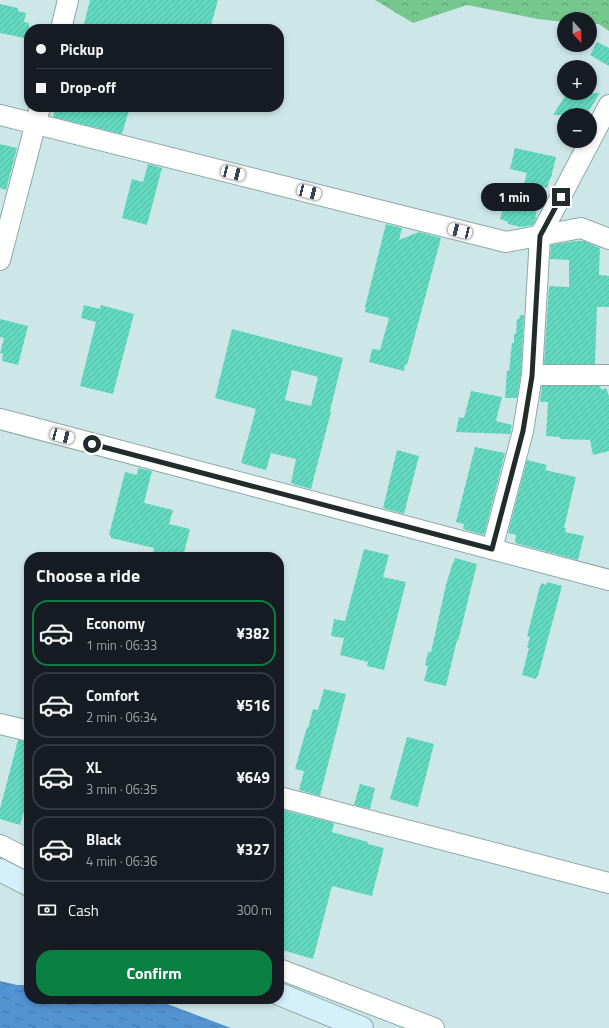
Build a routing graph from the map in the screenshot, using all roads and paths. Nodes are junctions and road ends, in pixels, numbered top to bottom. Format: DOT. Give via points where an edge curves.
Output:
graph roads {
  1 [pos="68,0"];
  2 [pos="62,24"];
  3 [pos="609,105"];
  4 [pos="0,115"];
  5 [pos="38,115"];
  6 [pos="540,236"];
  7 [pos="609,240"];
  8 [pos="0,260"];
  9 [pos="532,376"];
  10 [pos="609,376"];
  11 [pos="0,419"];
  12 [pos="492,549"];
  13 [pos="609,580"];
  14 [pos="0,724"];
  15 [pos="24,731"];
  16 [pos="284,798"];
  17 [pos="0,844"];
  18 [pos="24,857"];
  19 [pos="0,870"];
  20 [pos="24,882"];
  21 [pos="609,883"];
  22 [pos="284,971"];
  23 [pos="284,996"];
  24 [pos="362,1028"];
  25 [pos="434,1028"];
  1 -- 2 [label="street"];
  3 -- 6 [label="street"];
  4 -- 5 [label="street"];
  5 -- 6 [label="street" via="506,242"];
  5 -- 8 [label="street"];
  6 -- 7 [label="street" via="581,228"];
  6 -- 9 [label="street"];
  9 -- 10 [label="street"];
  9 -- 12 [label="street" via="523,431"];
  11 -- 12 [label="street"];
  12 -- 13 [label="street"];
  14 -- 15 [label="street"];
  16 -- 21 [label="street"];
  17 -- 18 [label="street"];
  19 -- 20 [label="street"];
  22 -- 25 [label="street"];
  23 -- 24 [label="street"];
}
